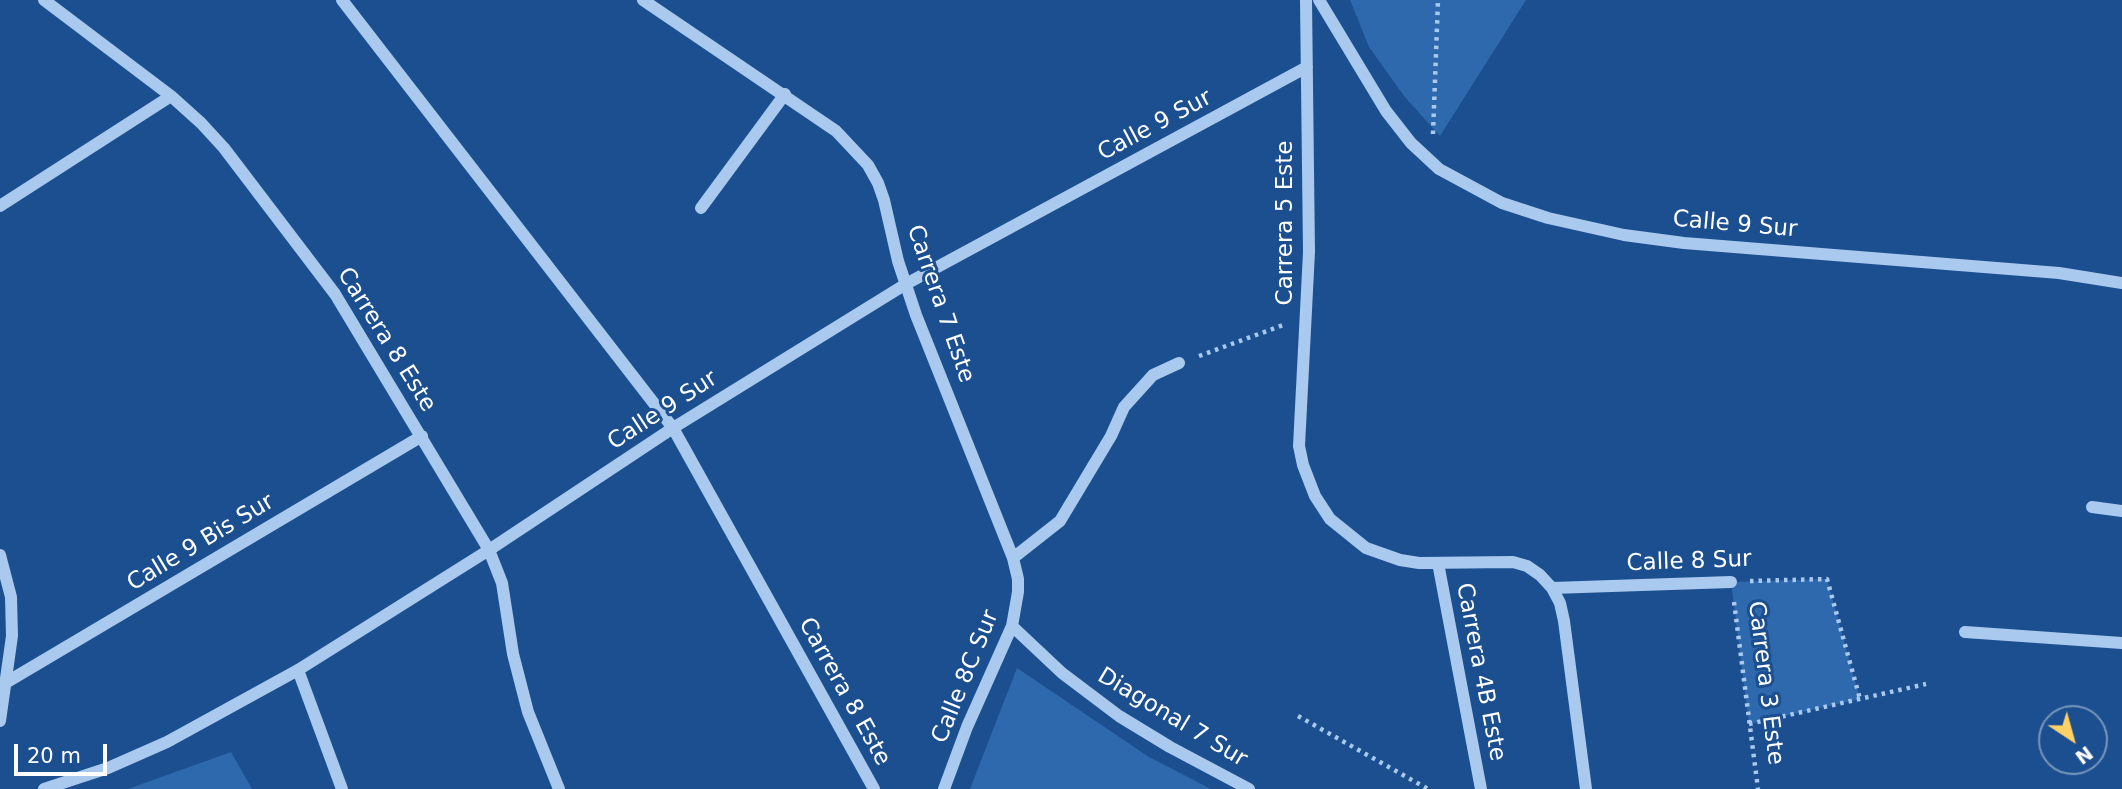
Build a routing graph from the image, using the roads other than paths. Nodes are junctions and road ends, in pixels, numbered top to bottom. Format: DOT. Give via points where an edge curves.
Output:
graph roads {
  1 [pos="44,0"];
  2 [pos="342,0"];
  3 [pos="643,0"];
  4 [pos="1306,0"];
  5 [pos="1319,0"];
  6 [pos="1307,67"];
  7 [pos="785,94"];
  8 [pos="171,96"];
  9 [pos="0,206"];
  10 [pos="701,208"];
  11 [pos="2122,284"];
  12 [pos="906,285"];
  13 [pos="1179,363"];
  14 [pos="673,428"];
  15 [pos="422,436"];
  16 [pos="2092,507"];
  17 [pos="2122,511"];
  18 [pos="489,550"];
  19 [pos="0,555"];
  20 [pos="1013,558"];
  21 [pos="1438,563"];
  22 [pos="1731,582"];
  23 [pos="1552,588"];
  24 [pos="1012,626"];
  25 [pos="1965,632"];
  26 [pos="2122,643"];
  27 [pos="298,670"];
  28 [pos="4,683"];
  29 [pos="0,721"];
  30 [pos="44,789"];
  31 [pos="341,789"];
  32 [pos="559,789"];
  33 [pos="874,789"];
  34 [pos="944,789"];
  35 [pos="1249,789"];
  36 [pos="1481,789"];
  37 [pos="1586,789"];
  1 -- 8 [label="street, Carrera 8 Este"];
  2 -- 14 [label="street, Carrera 8 Este"];
  3 -- 7 [label="street, Carrera 7 Este"];
  4 -- 6 [label="street, Carrera 5 Este"];
  5 -- 11 [label="street, Calle 9 Sur" via="1411,144 1439,169 1502,203 1624,235 1684,243 2059,273"];
  6 -- 12 [label="street, Calle 9 Sur"];
  6 -- 21 [label="street, Carrera 5 Este" via="1309,252 1299,446 1303,465 1315,496 1346,534 1383,555"];
  7 -- 10 [label="street"];
  7 -- 12 [label="street, Carrera 7 Este" via="846,139 868,164 884,201"];
  8 -- 9 [label="street"];
  8 -- 15 [label="street, Carrera 8 Este" via="224,148 309,258"];
  12 -- 14 [label="street, Calle 9 Sur"];
  12 -- 20 [label="street, Carrera 7 Este"];
  13 -- 20 [label="street" via="1153,375 1124,407 1060,521"];
  14 -- 18 [label="street, Calle 9 Sur"];
  14 -- 33 [label="street, Carrera 8 Este"];
  15 -- 18 [label="street, Carrera 8 Este"];
  15 -- 28 [label="street, Calle 9 Bis Sur"];
  16 -- 17 [label="street"];
  18 -- 27 [label="street, Calle 9 Sur"];
  18 -- 32 [label="street, Carrera 8 Este" via="502,583 528,712"];
  19 -- 28 [label="street" via="11,597 12,636"];
  20 -- 24 [label="street, Calle 8C Sur" via="1018,592"];
  21 -- 23 [label="street, Carrera 5 Este" via="1513,562 1528,566"];
  21 -- 36 [label="street, Carrera 4B Este"];
  22 -- 23 [label="street, Calle 8 Sur"];
  23 -- 37 [label="street" via="1564,621"];
  24 -- 34 [label="street, Calle 8C Sur"];
  24 -- 35 [label="street, Diagonal 7 Sur" via="1062,673 1119,716"];
  25 -- 26 [label="street"];
  27 -- 30 [label="street, Calle 9 Sur" via="167,742"];
  27 -- 31 [label="street"];
  28 -- 29 [label="street"];
}
